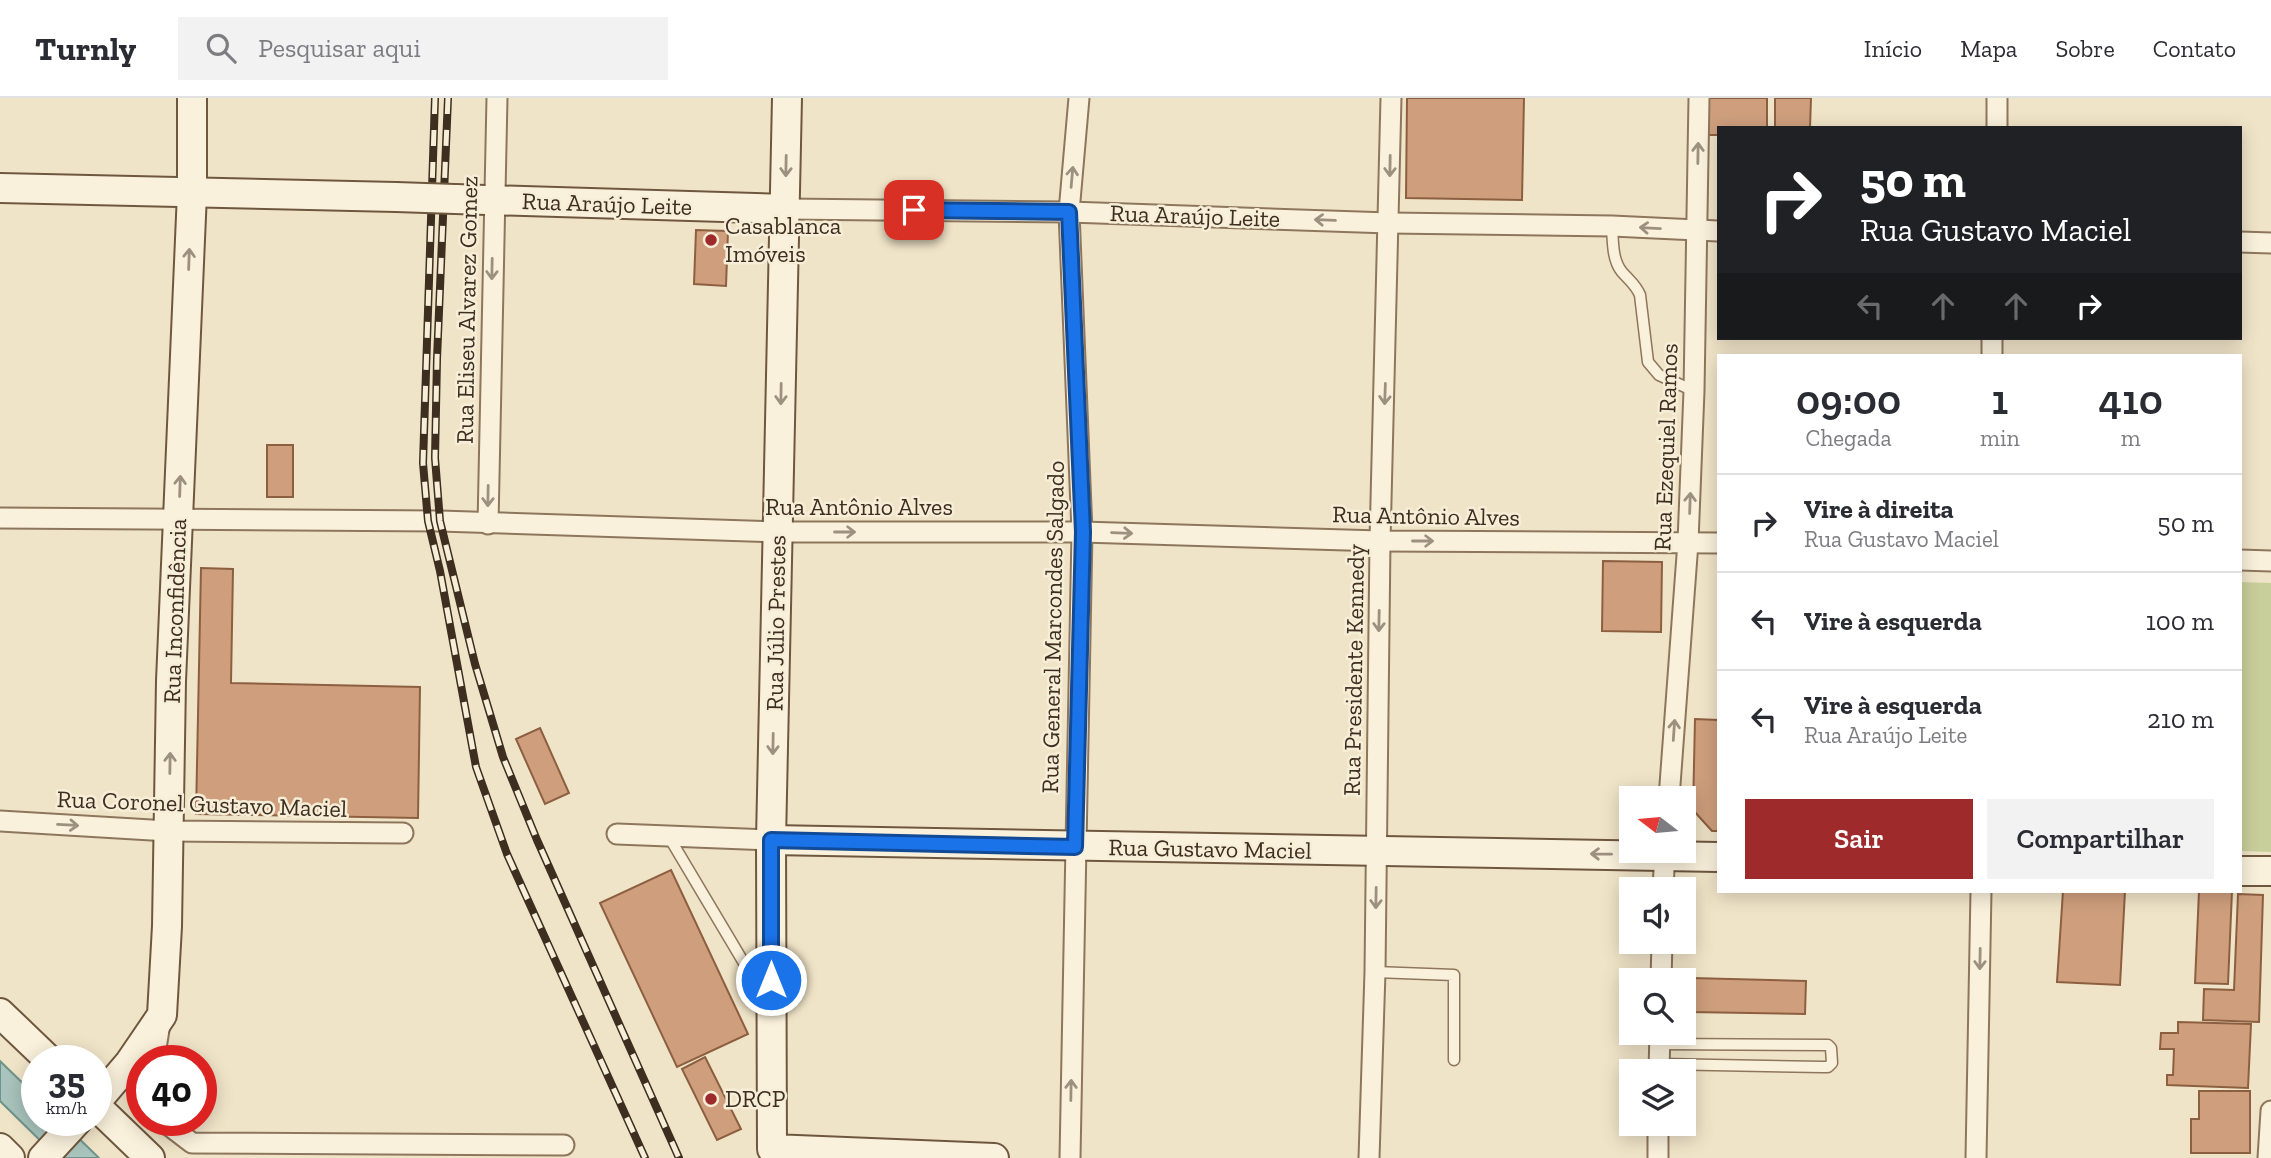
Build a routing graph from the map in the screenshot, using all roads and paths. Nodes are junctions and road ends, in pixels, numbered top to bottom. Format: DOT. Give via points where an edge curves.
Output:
graph roads {
  1 [pos="192,98"];
  2 [pos="497,98"];
  3 [pos="787,98"];
  4 [pos="1079,98"];
  5 [pos="1391,98"];
  6 [pos="1699,98"];
  7 [pos="1997,98"];
  8 [pos="1997,126"];
  9 [pos="0,188"];
  10 [pos="192,193"];
  11 [pos="493,200"];
  12 [pos="786,209"];
  13 [pos="1069,212"];
  14 [pos="1390,223"];
  15 [pos="1612,226"];
  16 [pos="1696,230"];
  17 [pos="1717,231"];
  18 [pos="2242,242"];
  19 [pos="2271,243"];
  20 [pos="1694,391"];
  21 [pos="0,518"];
  22 [pos="178,520"];
  23 [pos="488,524"];
  24 [pos="777,532"];
  25 [pos="1083,532"];
  26 [pos="1380,541"];
  27 [pos="1688,542"];
  28 [pos="1717,543"];
  29 [pos="2242,559"];
  30 [pos="2271,561"];
  31 [pos="1670,786"];
  32 [pos="0,821"];
  33 [pos="168,831"];
  34 [pos="403,833"];
  35 [pos="617,834"];
  36 [pos="669,836"];
  37 [pos="771,840"];
  38 [pos="1075,847"];
  39 [pos="1377,852"];
  40 [pos="1619,853"];
  41 [pos="1696,855"];
  42 [pos="1717,857"];
  43 [pos="2242,870"];
  44 [pos="2271,871"];
  45 [pos="1982,893"];
  46 [pos="1375,972"];
  47 [pos="770,1008"];
  48 [pos="0,1013"];
  49 [pos="162,1015"];
  50 [pos="33,1045"];
  51 [pos="157,1045"];
  52 [pos="1660,1053"];
  53 [pos="1454,1060"];
  54 [pos="112,1084"];
  55 [pos="2271,1111"];
  56 [pos="112,1120"];
  57 [pos="63,1136"];
  58 [pos="176,1136"];
  59 [pos="1658,1136"];
  60 [pos="564,1145"];
  61 [pos="0,1148"];
  62 [pos="189,1151"];
  63 [pos="443,1151"];
  64 [pos="10,1158"];
  65 [pos="43,1158"];
  66 [pos="150,1158"];
  67 [pos="994,1158"];
  68 [pos="1070,1158"];
  69 [pos="1369,1158"];
  70 [pos="1657,1158"];
  71 [pos="1976,1158"];
  72 [pos="2268,1158"];
  1 -- 10 [label="street, Rua Inconfidência"];
  2 -- 11 [label="street, Rua Eliseu Alvarez Gomez"];
  3 -- 12 [label="street, Rua Júlio Prestes, one-way"];
  13 -- 4 [label="street, Rua General Marcondes Salgado, one-way"];
  5 -- 14 [label="street, Rua Presidente Kennedy, one-way"];
  16 -- 6 [label="street, Rua Ezequiel Ramos, one-way"];
  7 -- 8 [label="street"];
  9 -- 10 [label="street, Rua Araújo Leite"];
  10 -- 11 [label="street, Rua Araújo Leite, bridge"];
  22 -- 10 [label="street, Rua Inconfidência, one-way"];
  11 -- 12 [label="street, Rua Araújo Leite"];
  11 -- 23 [label="street, Rua Eliseu Alvarez Gomez, one-way"];
  12 -- 13 [label="street, Rua Araújo Leite"];
  12 -- 24 [label="street, Rua Júlio Prestes, one-way"];
  14 -- 13 [label="street, Rua Araújo Leite, one-way"];
  13 -- 25 [label="street, Rua General Marcondes Salgado"];
  14 -- 15 [label="street, Rua Araújo Leite"];
  14 -- 26 [label="street, Rua Presidente Kennedy, one-way"];
  16 -- 15 [label="street, Rua Araújo Leite, one-way"];
  15 -- 20 [label="lane" via="1615,257 1640,295 1648,362 1659,375"];
  16 -- 17 [label="street, Rua Araújo Leite"];
  16 -- 20 [label="street, Rua Ezequiel Ramos"];
  18 -- 19 [label="street"];
  27 -- 20 [label="street, Rua Ezequiel Ramos, one-way"];
  21 -- 22 [label="street, Rua Antônio Alves"];
  22 -- 23 [label="street, Rua Antônio Alves"];
  33 -- 22 [label="street, Rua Inconfidência, one-way"];
  23 -- 24 [label="street, Rua Antônio Alves"];
  24 -- 25 [label="street, Rua Antônio Alves, one-way"];
  24 -- 37 [label="street, Rua Júlio Prestes, one-way"];
  25 -- 26 [label="street, Rua Antônio Alves, one-way"];
  25 -- 38 [label="street, Rua General Marcondes Salgado"];
  26 -- 27 [label="street, Rua Antônio Alves, one-way"];
  26 -- 39 [label="street, Rua Presidente Kennedy, one-way"];
  27 -- 28 [label="street, Rua Antônio Alves"];
  31 -- 27 [label="street, Rua Ezequiel Ramos, one-way"];
  29 -- 30 [label="street"];
  32 -- 33 [label="street, Rua Coronel Gustavo Maciel, one-way"];
  33 -- 34 [label="street, Rua Coronel Gustavo Maciel"];
  33 -- 49 [label="street, Rua Inconfidência"];
  35 -- 36 [label="street, Rua Gustavo Maciel"];
  36 -- 37 [label="street, Rua Gustavo Maciel"];
  36 -- 47 [label="lane"];
  37 -- 38 [label="street, Rua Gustavo Maciel"];
  37 -- 47 [label="street, Rua Júlio Prestes"];
  38 -- 39 [label="street, Rua Gustavo Maciel"];
  68 -- 38 [label="street, Rua General Marcondes Salgado, one-way"];
  40 -- 39 [label="street, Rua Gustavo Maciel, one-way"];
  39 -- 46 [label="street, Rua Presidente Kennedy, one-way"];
  41 -- 42 [label="street, Rua Gustavo Maciel"];
  43 -- 44 [label="street"];
  45 -- 71 [label="street, one-way"];
  46 -- 53 [label="lane" via="1454,975"];
  46 -- 69 [label="street, Rua Presidente Kennedy"];
  47 -- 67 [label="street, Rua Júlio Prestes" via="772,1149"];
  48 -- 50 [label="street"];
  49 -- 51 [label="street"];
  49 -- 54 [label="street"];
  52 -- 52 [label="lane" via="1823,1067 1832,1063 1828,1045"];
  55 -- 72 [label="street"];
  56 -- 66 [label="street"];
  57 -- 65 [label="street"];
  58 -- 62 [label="street"];
  59 -- 70 [label="street"];
  60 -- 63 [label="street"];
  61 -- 64 [label="street"];
  62 -- 63 [label="street"];
}
